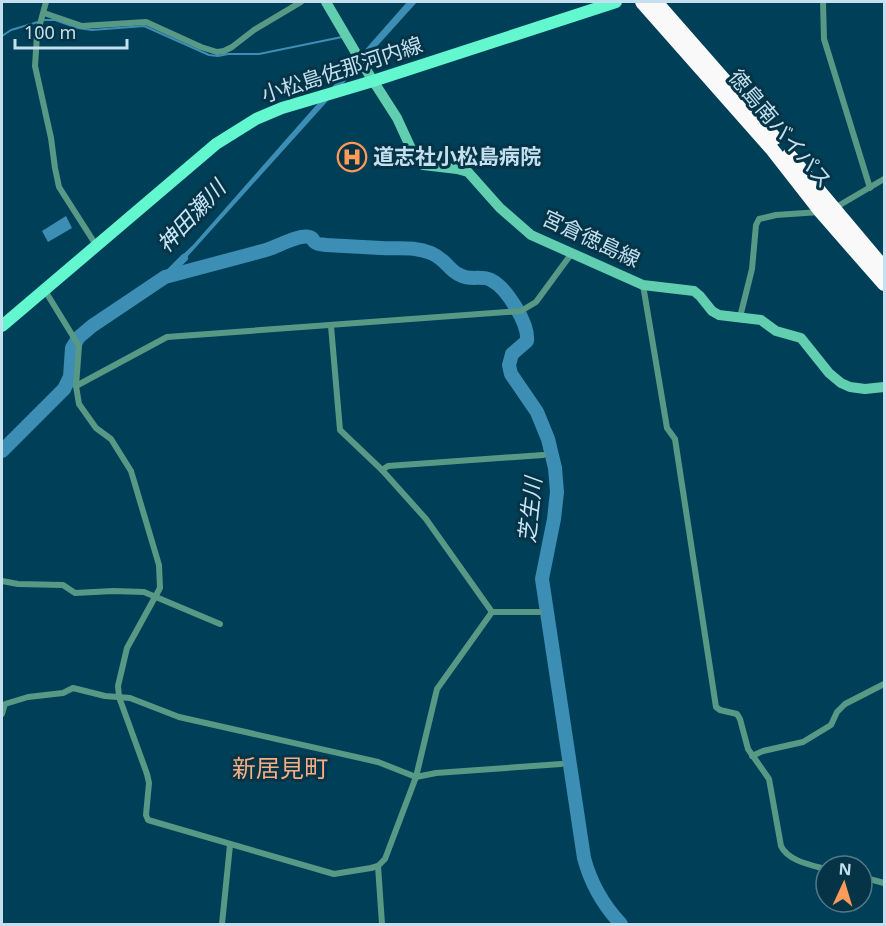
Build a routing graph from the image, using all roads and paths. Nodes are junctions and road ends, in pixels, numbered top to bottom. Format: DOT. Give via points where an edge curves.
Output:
graph roads {
  1 [pos="46,2"];
  2 [pos="301,2"];
  3 [pos="326,2"];
  4 [pos="616,2"];
  5 [pos="642,2"];
  6 [pos="656,2"];
  7 [pos="823,2"];
  8 [pos="44,12"];
  9 [pos="373,81"];
  10 [pos="885,179"];
  11 [pos="870,188"];
  12 [pos="827,210"];
  13 [pos="96,245"];
  14 [pos="572,253"];
  15 [pos="885,268"];
  16 [pos="885,284"];
  17 [pos="644,285"];
  18 [pos="44,289"];
  19 [pos="740,317"];
  20 [pos="2,326"];
  21 [pos="331,326"];
  22 [pos="76,386"];
  23 [pos="885,387"];
  24 [pos="543,455"];
  25 [pos="382,470"];
  26 [pos="2,581"];
  27 [pos="155,597"];
  28 [pos="492,612"];
  29 [pos="539,612"];
  30 [pos="220,624"];
  31 [pos="885,684"];
  32 [pos="118,697"];
  33 [pos="2,714"];
  34 [pos="752,756"];
  35 [pos="561,764"];
  36 [pos="416,777"];
  37 [pos="230,845"];
  38 [pos="378,866"];
  39 [pos="814,866"];
  40 [pos="222,924"];
  41 [pos="382,924"];
  1 -- 8 [label="street"];
  2 -- 8 [label="street" via="217,52 146,22 82,26"];
  3 -- 9 [label="main road, 宮倉徳島線"];
  4 -- 9 [label="main road, 小松島佐那河内線"];
  5 -- 12 [label="highway, 徳島南バイパス"];
  6 -- 12 [label="highway, 徳島南バイパス" via="758,117"];
  7 -- 11 [label="street" via="824,39"];
  8 -- 13 [label="street" via="34,66 59,187"];
  9 -- 13 [label="main road, 小松島佐那河内線" via="256,119 225,138"];
  9 -- 14 [label="main road, 宮倉徳島線" via="423,165 468,172 531,235"];
  10 -- 11 [label="street"];
  11 -- 12 [label="street"];
  12 -- 15 [label="highway, 徳島南バイパス"];
  12 -- 16 [label="highway, 徳島南バイパス"];
  12 -- 19 [label="street" via="759,219"];
  13 -- 18 [label="main road, 小松島佐那河内線"];
  14 -- 17 [label="main road, 宮倉徳島線"];
  14 -- 21 [label="street" via="536,302 518,311"];
  17 -- 19 [label="main road, 宮倉徳島線" via="693,291 719,315"];
  17 -- 34 [label="street" via="667,428 675,439 716,707 741,719"];
  18 -- 20 [label="main road, 小松島佐那河内線"];
  18 -- 22 [label="street" via="76,341"];
  19 -- 23 [label="main road, 宮倉徳島線" via="761,320 776,331 801,338 841,383 865,389"];
  21 -- 22 [label="street" via="167,337"];
  21 -- 25 [label="street" via="340,430"];
  22 -- 27 [label="street" via="79,404 96,428 111,439 131,471 159,565 160,588"];
  24 -- 25 [label="street" via="388,466"];
  25 -- 28 [label="street" via="426,519"];
  26 -- 27 [label="street" via="63,585 75,593 144,592"];
  27 -- 30 [label="street"];
  27 -- 32 [label="street" via="127,648"];
  28 -- 29 [label="street"];
  28 -- 36 [label="street" via="437,689"];
  31 -- 34 [label="street" via="845,704 831,725 802,742"];
  32 -- 33 [label="street" via="73,688 5,704"];
  32 -- 36 [label="street" via="179,717 378,762"];
  32 -- 37 [label="street" via="147,774 148,820"];
  34 -- 39 [label="street" via="769,779 784,852"];
  35 -- 36 [label="street"];
  36 -- 38 [label="street" via="384,860"];
  37 -- 38 [label="street" via="333,874"];
  37 -- 40 [label="street"];
  38 -- 41 [label="street"];
}
